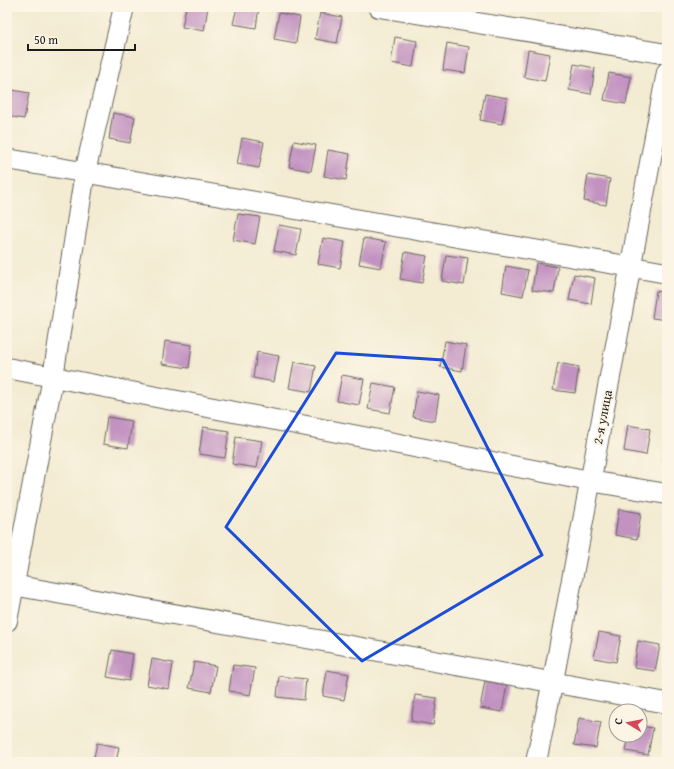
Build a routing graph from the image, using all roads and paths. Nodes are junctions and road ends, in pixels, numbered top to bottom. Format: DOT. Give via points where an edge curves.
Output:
graph roads {
  1 [pos="124,7"];
  2 [pos="379,7"];
  3 [pos="667,54"];
  4 [pos="667,72"];
  5 [pos="7,159"];
  6 [pos="85,172"];
  7 [pos="630,266"];
  8 [pos="667,273"];
  9 [pos="7,368"];
  10 [pos="53,377"];
  11 [pos="590,481"];
  12 [pos="667,494"];
  13 [pos="11,585"];
  14 [pos="7,621"];
  15 [pos="553,681"];
  16 [pos="667,703"];
  17 [pos="536,762"];
  1 -- 6 [label="street"];
  2 -- 3 [label="street"];
  4 -- 7 [label="street, 2-я улица"];
  5 -- 6 [label="street"];
  6 -- 7 [label="street"];
  6 -- 10 [label="street"];
  7 -- 8 [label="street"];
  7 -- 11 [label="street, 2-я улица"];
  9 -- 10 [label="street"];
  10 -- 11 [label="street"];
  10 -- 13 [label="street"];
  11 -- 12 [label="street"];
  11 -- 15 [label="street, 2-я улица"];
  13 -- 14 [label="street"];
  13 -- 15 [label="street"];
  15 -- 16 [label="street"];
  15 -- 17 [label="street, 2-я улица"];
}
